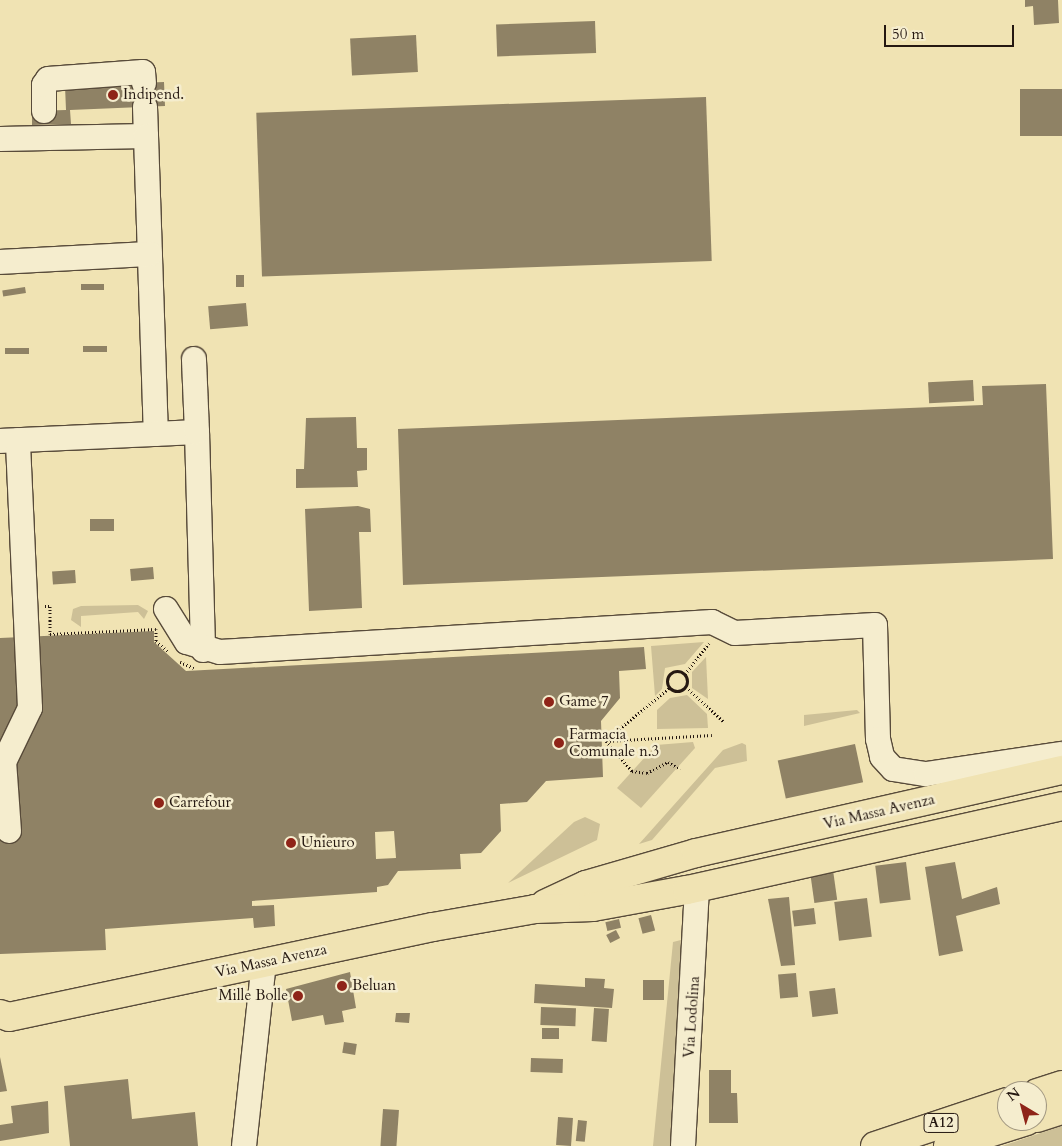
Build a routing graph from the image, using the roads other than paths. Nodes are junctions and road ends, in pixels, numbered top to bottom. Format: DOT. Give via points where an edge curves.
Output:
graph roads {
  1 [pos="144,82"];
  2 [pos="145,107"];
  3 [pos="44,125"];
  4 [pos="146,136"];
  5 [pos="0,139"];
  6 [pos="150,254"];
  7 [pos="0,262"];
  8 [pos="194,359"];
  9 [pos="197,432"];
  10 [pos="156,434"];
  11 [pos="9,441"];
  12 [pos="166,609"];
  13 [pos="203,650"];
  14 [pos="1062,754"];
  15 [pos="1062,770"];
  16 [pos="1058,809"];
  17 [pos="9,831"];
  18 [pos="687,856"];
  19 [pos="698,887"];
  20 [pos="535,909"];
  21 [pos="264,962"];
  22 [pos="3,1019"];
  23 [pos="1062,1085"];
  24 [pos="1047,1090"];
  25 [pos="997,1105"];
  26 [pos="1062,1110"];
  27 [pos="1047,1115"];
  28 [pos="997,1130"];
  29 [pos="244,1146"];
  30 [pos="682,1146"];
  31 [pos="875,1146"];
  32 [pos="948,1146"];
  1 -- 3 [label="street" via="143,72 48,79 44,84"];
  2 -- 4 [label="street"];
  3 -- 4 [label="street"];
  3 -- 5 [label="street"];
  4 -- 6 [label="street"];
  6 -- 7 [label="street"];
  6 -- 10 [label="street"];
  8 -- 9 [label="street"];
  9 -- 10 [label="street"];
  9 -- 13 [label="street"];
  10 -- 11 [label="street"];
  11 -- 17 [label="street" via="27,637 30,708 4,762"];
  12 -- 13 [label="street" via="176,631"];
  13 -- 14 [label="street" via="712,622 735,633 875,625 878,739 882,757 893,769 926,774"];
  15 -- 18 [label="main road, Via Massa Avenza"];
  16 -- 19 [label="main road, Via Massa Avenza"];
  18 -- 19 [label="street" via="710,866"];
  18 -- 19 [label="street" via="674,874"];
  18 -- 20 [label="main road, Via Massa Avenza" via="586,885"];
  19 -- 20 [label="main road, Via Massa Avenza" via="593,907"];
  19 -- 30 [label="street, Via Lodolina"];
  20 -- 21 [label="main road, Via Massa Avenza"];
  21 -- 22 [label="main road, Via Massa Avenza"];
  21 -- 29 [label="street"];
  23 -- 24 [label="main road"];
  25 -- 31 [label="main road, A12"];
  26 -- 27 [label="main road"];
  28 -- 32 [label="main road, A12"];
}
